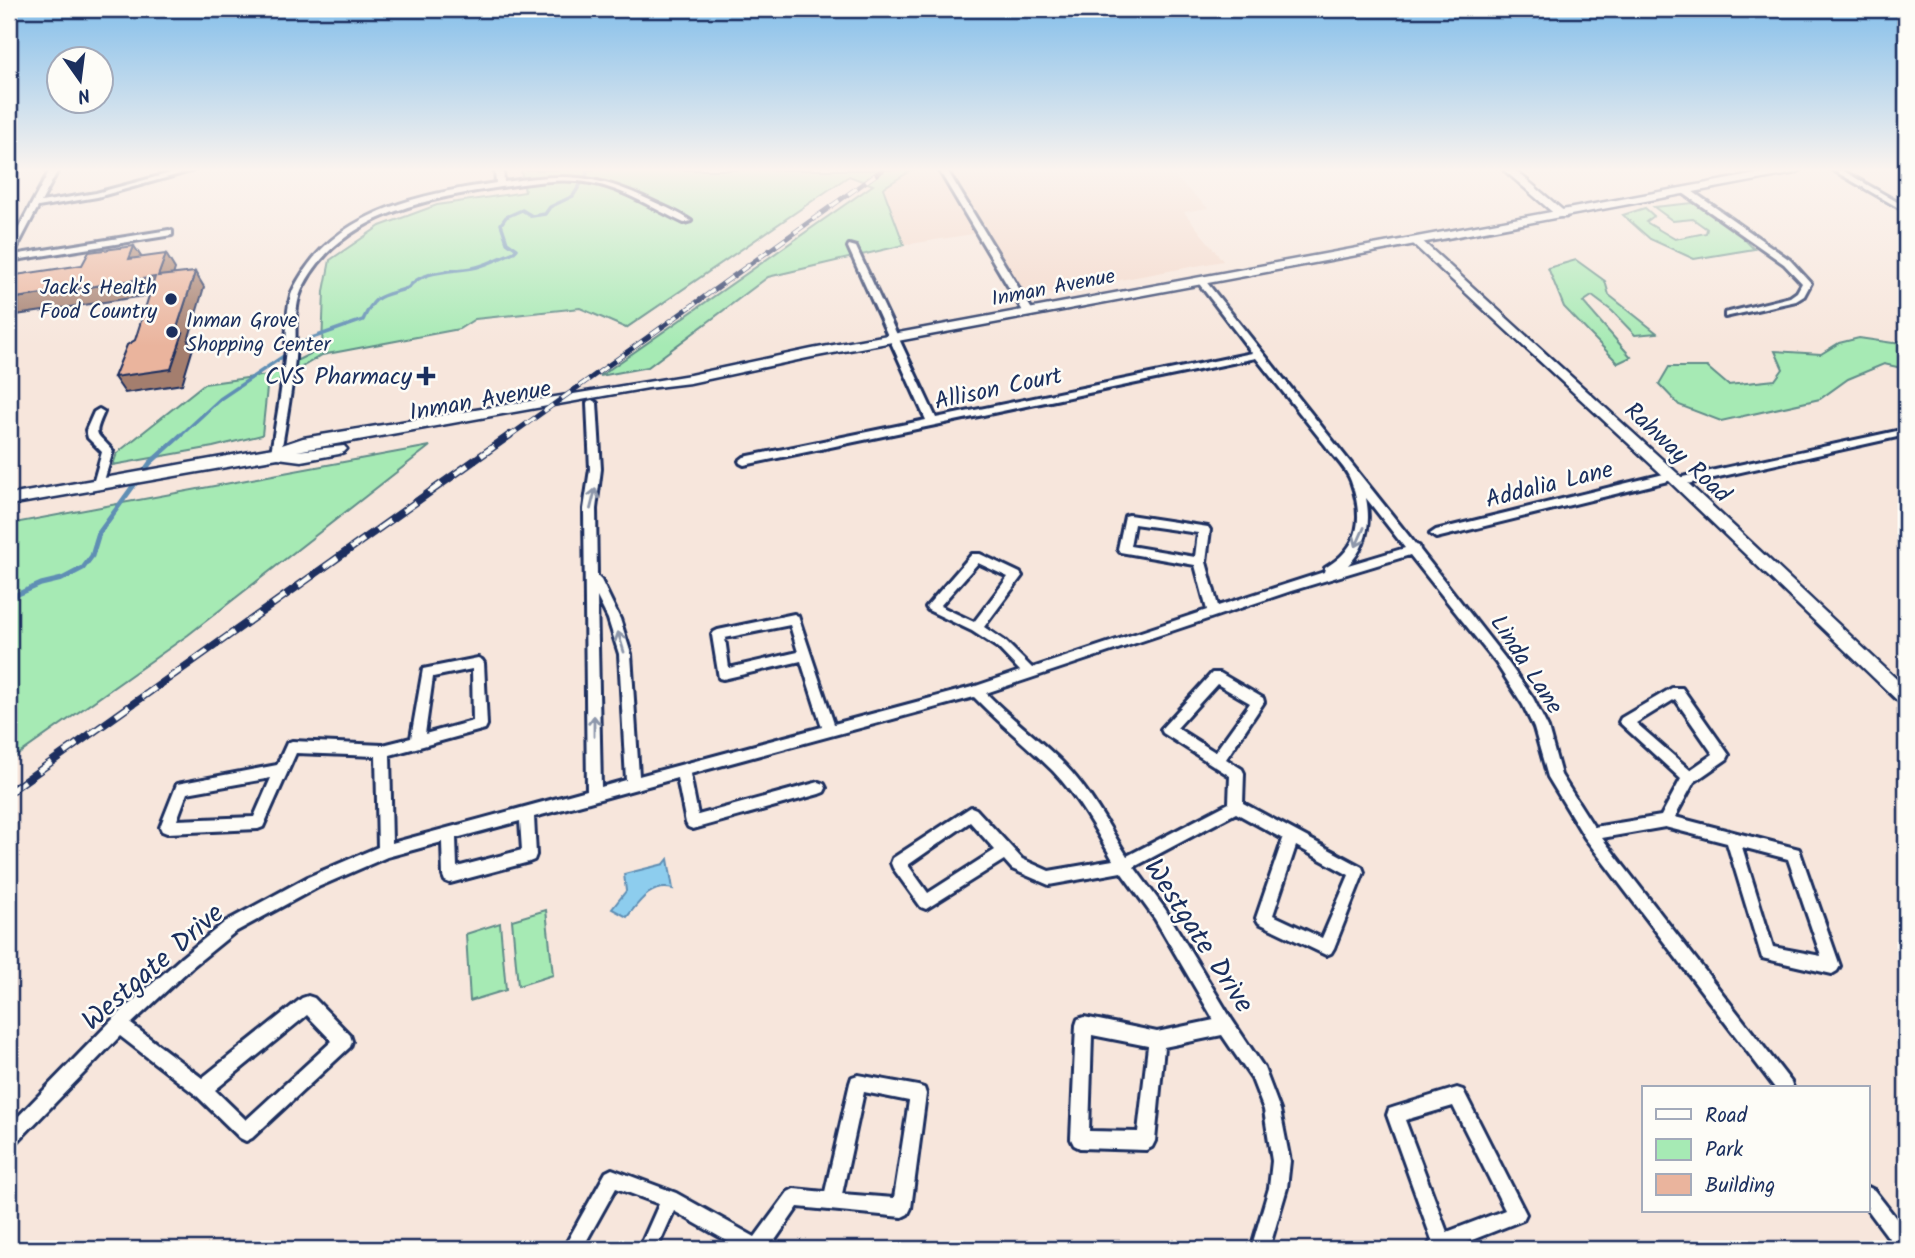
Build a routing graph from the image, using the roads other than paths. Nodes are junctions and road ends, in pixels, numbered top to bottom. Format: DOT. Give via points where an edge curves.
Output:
graph roads {
  1 [pos="23,229"];
  2 [pos="357,229"];
  3 [pos="978,229"];
  4 [pos="1488,229"];
  5 [pos="1740,229"];
  6 [pos="169,233"];
  7 [pos="1416,242"];
  8 [pos="852,247"];
  9 [pos="9,256"];
  10 [pos="1201,281"];
  11 [pos="1029,313"];
  12 [pos="1728,315"];
  13 [pos="894,338"];
  14 [pos="1260,354"];
  15 [pos="690,379"];
  16 [pos="592,403"];
  17 [pos="99,412"];
  18 [pos="933,423"];
  19 [pos="1906,432"];
  20 [pos="276,453"];
  21 [pos="744,461"];
  22 [pos="1354,472"];
  23 [pos="1675,479"];
  24 [pos="98,484"];
  25 [pos="9,500"];
  26 [pos="1436,534"];
  27 [pos="1415,549"];
  28 [pos="1200,562"];
  29 [pos="593,574"];
  30 [pos="1287,588"];
  31 [pos="1214,612"];
  32 [pos="976,628"];
  33 [pos="805,655"];
  34 [pos="1029,673"];
  35 [pos="976,691"];
  36 [pos="1906,698"];
  37 [pos="829,730"];
  38 [pos="417,743"];
  39 [pos="383,751"];
  40 [pos="1217,760"];
  41 [pos="282,770"];
  42 [pos="682,770"];
  43 [pos="1689,778"];
  44 [pos="633,783"];
  45 [pos="819,788"];
  46 [pos="594,794"];
  47 [pos="1236,806"];
  48 [pos="527,812"];
  49 [pos="1665,821"];
  50 [pos="449,833"];
  51 [pos="1591,834"];
  52 [pos="1732,837"];
  53 [pos="1291,838"];
  54 [pos="385,851"];
  55 [pos="1005,852"];
  56 [pos="1124,865"];
  57 [pos="120,1025"];
  58 [pos="1226,1026"];
  59 [pos="1157,1040"];
  60 [pos="1783,1086"];
  61 [pos="202,1090"];
  62 [pos="9,1138"];
  63 [pos="670,1199"];
  64 [pos="1870,1199"];
  65 [pos="832,1201"];
  66 [pos="1439,1246"];
  67 [pos="1906,1246"];
  68 [pos="572,1249"];
  69 [pos="648,1249"];
  70 [pos="1260,1249"];
  1 -- 9 [label="street"];
  2 -- 20 [label="street" via="322,254 295,297"];
  3 -- 11 [label="street"];
  4 -- 7 [label="main road, Inman Avenue"];
  5 -- 12 [label="street" via="1787,262 1807,283 1793,299"];
  6 -- 9 [label="street"];
  7 -- 10 [label="main road, Inman Avenue"];
  7 -- 23 [label="street, Rahway Road"];
  8 -- 13 [label="street"];
  10 -- 11 [label="main road, Inman Avenue"];
  10 -- 14 [label="street, Linda Lane"];
  11 -- 13 [label="main road, Inman Avenue"];
  13 -- 15 [label="main road, Inman Avenue"];
  13 -- 18 [label="street"];
  14 -- 18 [label="street, Allison Court"];
  14 -- 22 [label="street, Linda Lane"];
  15 -- 16 [label="main road, Inman Avenue"];
  15 -- 20 [label="main road, Inman Avenue" via="303,443"];
  16 -- 20 [label="main road, Inman Avenue" via="301,456"];
  29 -- 16 [label="street, one-way" via="590,509 597,460"];
  17 -- 24 [label="street" via="92,436 108,451"];
  18 -- 21 [label="street, Allison Court"];
  19 -- 23 [label="street, Addalia Lane"];
  20 -- 24 [label="main road, Inman Avenue"];
  22 -- 27 [label="street, Linda Lane"];
  22 -- 30 [label="street, one-way" via="1365,510 1359,544 1336,568"];
  23 -- 26 [label="street, Addalia Lane"];
  23 -- 36 [label="street, Rahway Road"];
  24 -- 25 [label="main road, Inman Avenue"];
  27 -- 30 [label="street, Westgate Drive"];
  27 -- 51 [label="street, Linda Lane" via="1528,702 1555,777"];
  28 -- 28 [label="street" via="1204,530 1129,519 1124,550"];
  28 -- 31 [label="street"];
  44 -- 29 [label="street, one-way" via="625,654"];
  46 -- 29 [label="street, one-way"];
  30 -- 31 [label="street, Westgate Drive"];
  31 -- 34 [label="street, Westgate Drive"];
  32 -- 32 [label="street" via="932,607 976,557 1016,576"];
  32 -- 34 [label="street" via="1002,645"];
  33 -- 33 [label="street" via="794,619 718,635 723,674"];
  33 -- 37 [label="street"];
  34 -- 35 [label="street, Westgate Drive"];
  35 -- 37 [label="street, Westgate Drive"];
  35 -- 56 [label="street, Westgate Drive" via="1058,767 1084,798"];
  37 -- 42 [label="street, Westgate Drive"];
  38 -- 38 [label="street" via="480,725 478,663 427,673"];
  38 -- 39 [label="street"];
  39 -- 41 [label="street" via="292,747"];
  39 -- 54 [label="street"];
  40 -- 40 [label="street" via="1168,729 1216,677 1258,702"];
  40 -- 47 [label="street" via="1237,773"];
  41 -- 41 [label="street" via="258,823 167,827 182,788"];
  42 -- 44 [label="street, Westgate Drive"];
  42 -- 45 [label="street" via="693,823"];
  43 -- 43 [label="street" via="1626,722 1678,692 1721,755"];
  43 -- 49 [label="street"];
  44 -- 46 [label="street, Westgate Drive"];
  46 -- 48 [label="street, Westgate Drive"];
  47 -- 53 [label="street"];
  47 -- 56 [label="street"];
  48 -- 50 [label="street, Westgate Drive"];
  48 -- 50 [label="street" via="529,855 450,876"];
  49 -- 51 [label="street"];
  49 -- 52 [label="street"];
  50 -- 54 [label="street, Westgate Drive"];
  51 -- 60 [label="street, Linda Lane"];
  52 -- 52 [label="street" via="1794,854 1832,966 1767,953"];
  53 -- 53 [label="street" via="1356,873 1326,948 1264,918"];
  54 -- 57 [label="street, Westgate Drive" via="313,882 230,928"];
  55 -- 55 [label="street" via="971,813 898,863 926,902"];
  55 -- 56 [label="street" via="1017,864 1049,878"];
  56 -- 58 [label="street, Westgate Drive" via="1160,914"];
  57 -- 61 [label="street"];
  57 -- 62 [label="street, Westgate Drive"];
  58 -- 59 [label="street"];
  58 -- 70 [label="street, Westgate Drive" via="1262,1082 1278,1136 1278,1188"];
  59 -- 59 [label="street" via="1084,1025 1080,1139 1146,1141"];
  61 -- 61 [label="street" via="246,1132 344,1041 308,1004"];
  63 -- 65 [label="street" via="758,1249 794,1198"];
  63 -- 68 [label="street" via="612,1178"];
  63 -- 69 [label="street"];
  64 -- 67 [label="street"];
  65 -- 65 [label="street" via="902,1208 918,1094 858,1083"];
  66 -- 66 [label="street" via="1517,1213 1457,1096 1395,1115"];
}
